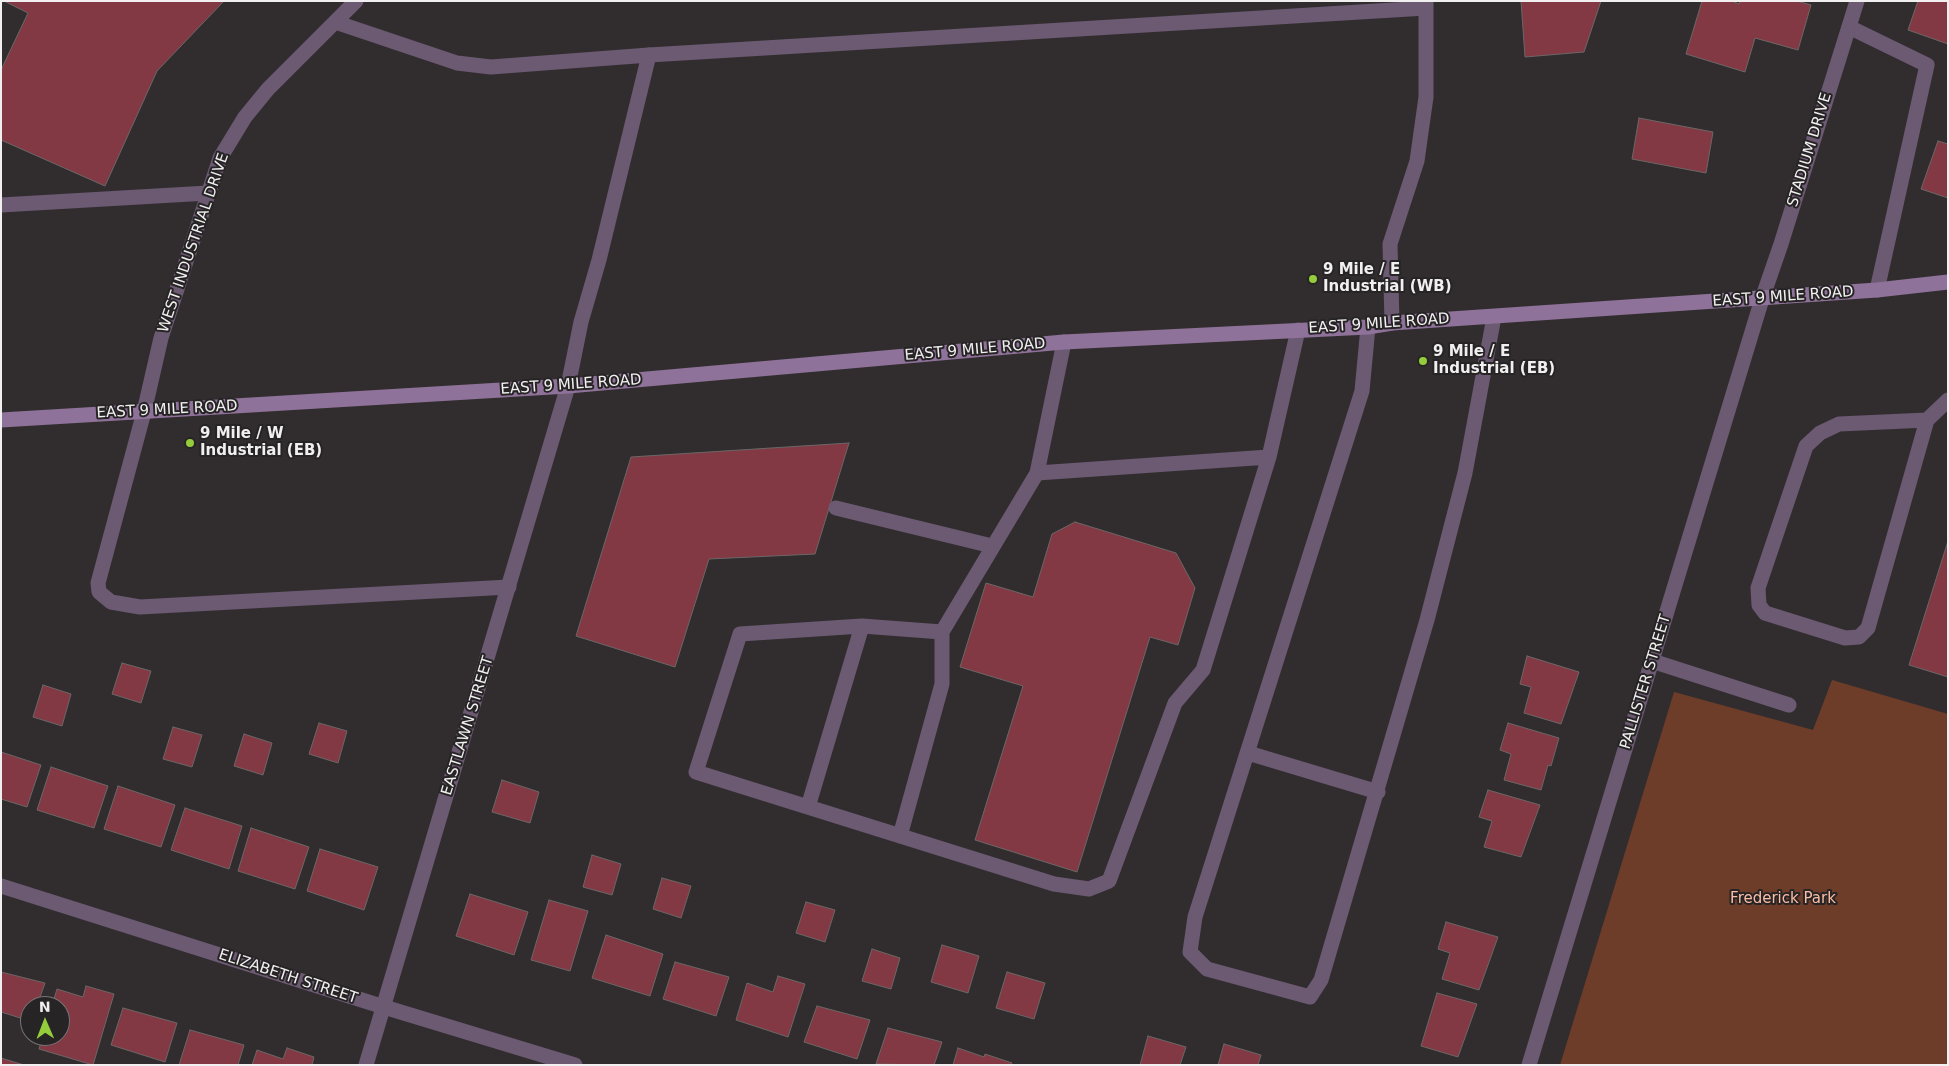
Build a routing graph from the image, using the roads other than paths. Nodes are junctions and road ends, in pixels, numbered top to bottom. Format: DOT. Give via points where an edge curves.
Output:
graph roads {
  1 [pos="356,1"];
  2 [pos="1857,1"];
  3 [pos="1426,5"];
  4 [pos="335,22"];
  5 [pos="1849,27"];
  6 [pos="649,55"];
  7 [pos="208,193"];
  8 [pos="1,206"];
  9 [pos="1948,282"];
  10 [pos="1877,290"];
  11 [pos="1762,299"];
  12 [pos="1494,317"];
  13 [pos="1392,322"];
  14 [pos="1368,326"];
  15 [pos="1298,330"];
  16 [pos="1064,342"];
  17 [pos="568,386"];
  18 [pos="1948,400"];
  19 [pos="144,412"];
  20 [pos="1,420"];
  21 [pos="1927,420"];
  22 [pos="1269,457"];
  23 [pos="1037,473"];
  24 [pos="836,508"];
  25 [pos="992,546"];
  26 [pos="509,587"];
  27 [pos="862,626"];
  28 [pos="942,632"];
  29 [pos="1652,661"];
  30 [pos="1789,705"];
  31 [pos="1248,753"];
  32 [pos="1378,792"];
  33 [pos="808,807"];
  34 [pos="900,836"];
  35 [pos="1,886"];
  36 [pos="384,1008"];
  37 [pos="366,1065"];
  38 [pos="575,1065"];
  39 [pos="1528,1065"];
  1 -- 4 [label="street, WEST INDUSTRIAL DRIVE"];
  2 -- 5 [label="street, STADIUM DRIVE"];
  3 -- 6 [label="street"];
  3 -- 13 [label="street" via="1426,97 1417,161 1390,244"];
  4 -- 6 [label="street" via="457,63 491,67"];
  4 -- 7 [label="street, WEST INDUSTRIAL DRIVE" via="268,89 245,117 220,158"];
  5 -- 10 [label="street" via="1926,66"];
  5 -- 11 [label="street, STADIUM DRIVE"];
  6 -- 17 [label="street, EASTLAWN STREET" via="599,260 580,322"];
  7 -- 8 [label="street"];
  7 -- 19 [label="street, WEST INDUSTRIAL DRIVE" via="161,338"];
  9 -- 10 [label="main road, EAST 9 MILE ROAD"];
  10 -- 11 [label="main road, EAST 9 MILE ROAD"];
  11 -- 12 [label="main road, EAST 9 MILE ROAD"];
  11 -- 29 [label="street, PALLISTER STREET"];
  12 -- 13 [label="main road, EAST 9 MILE ROAD"];
  12 -- 32 [label="street" via="1465,473"];
  13 -- 14 [label="main road, EAST 9 MILE ROAD"];
  14 -- 15 [label="main road, EAST 9 MILE ROAD"];
  14 -- 31 [label="street" via="1362,391"];
  15 -- 16 [label="main road, EAST 9 MILE ROAD"];
  15 -- 22 [label="street"];
  16 -- 17 [label="main road, EAST 9 MILE ROAD"];
  16 -- 23 [label="street"];
  17 -- 19 [label="main road, EAST 9 MILE ROAD"];
  17 -- 26 [label="street, EASTLAWN STREET"];
  18 -- 21 [label="street"];
  19 -- 20 [label="main road, EAST 9 MILE ROAD"];
  19 -- 26 [label="street, WEST INDUSTRIAL DRIVE" via="98,583 99,592 110,602 140,607"];
  21 -- 21 [label="street" via="1868,628 1859,637 1845,638 1766,612 1759,605 1758,588 1806,446 1820,432 1839,424"];
  22 -- 23 [label="street"];
  22 -- 34 [label="street" via="1203,670 1175,703 1109,881 1089,889 1054,884"];
  23 -- 25 [label="street"];
  24 -- 25 [label="street"];
  25 -- 28 [label="street"];
  26 -- 36 [label="street, EASTLAWN STREET"];
  27 -- 28 [label="street"];
  27 -- 33 [label="street"];
  27 -- 33 [label="street" via="740,634 696,772"];
  28 -- 34 [label="street" via="942,684"];
  29 -- 30 [label="street"];
  29 -- 39 [label="street, PALLISTER STREET"];
  31 -- 32 [label="street"];
  31 -- 32 [label="street" via="1195,916 1190,952 1207,969 1253,983 1310,997 1321,980"];
  33 -- 34 [label="street"];
  35 -- 36 [label="street, ELIZABETH STREET"];
  36 -- 37 [label="street, EASTLAWN STREET"];
  36 -- 38 [label="street, ELIZABETH STREET"];
}
